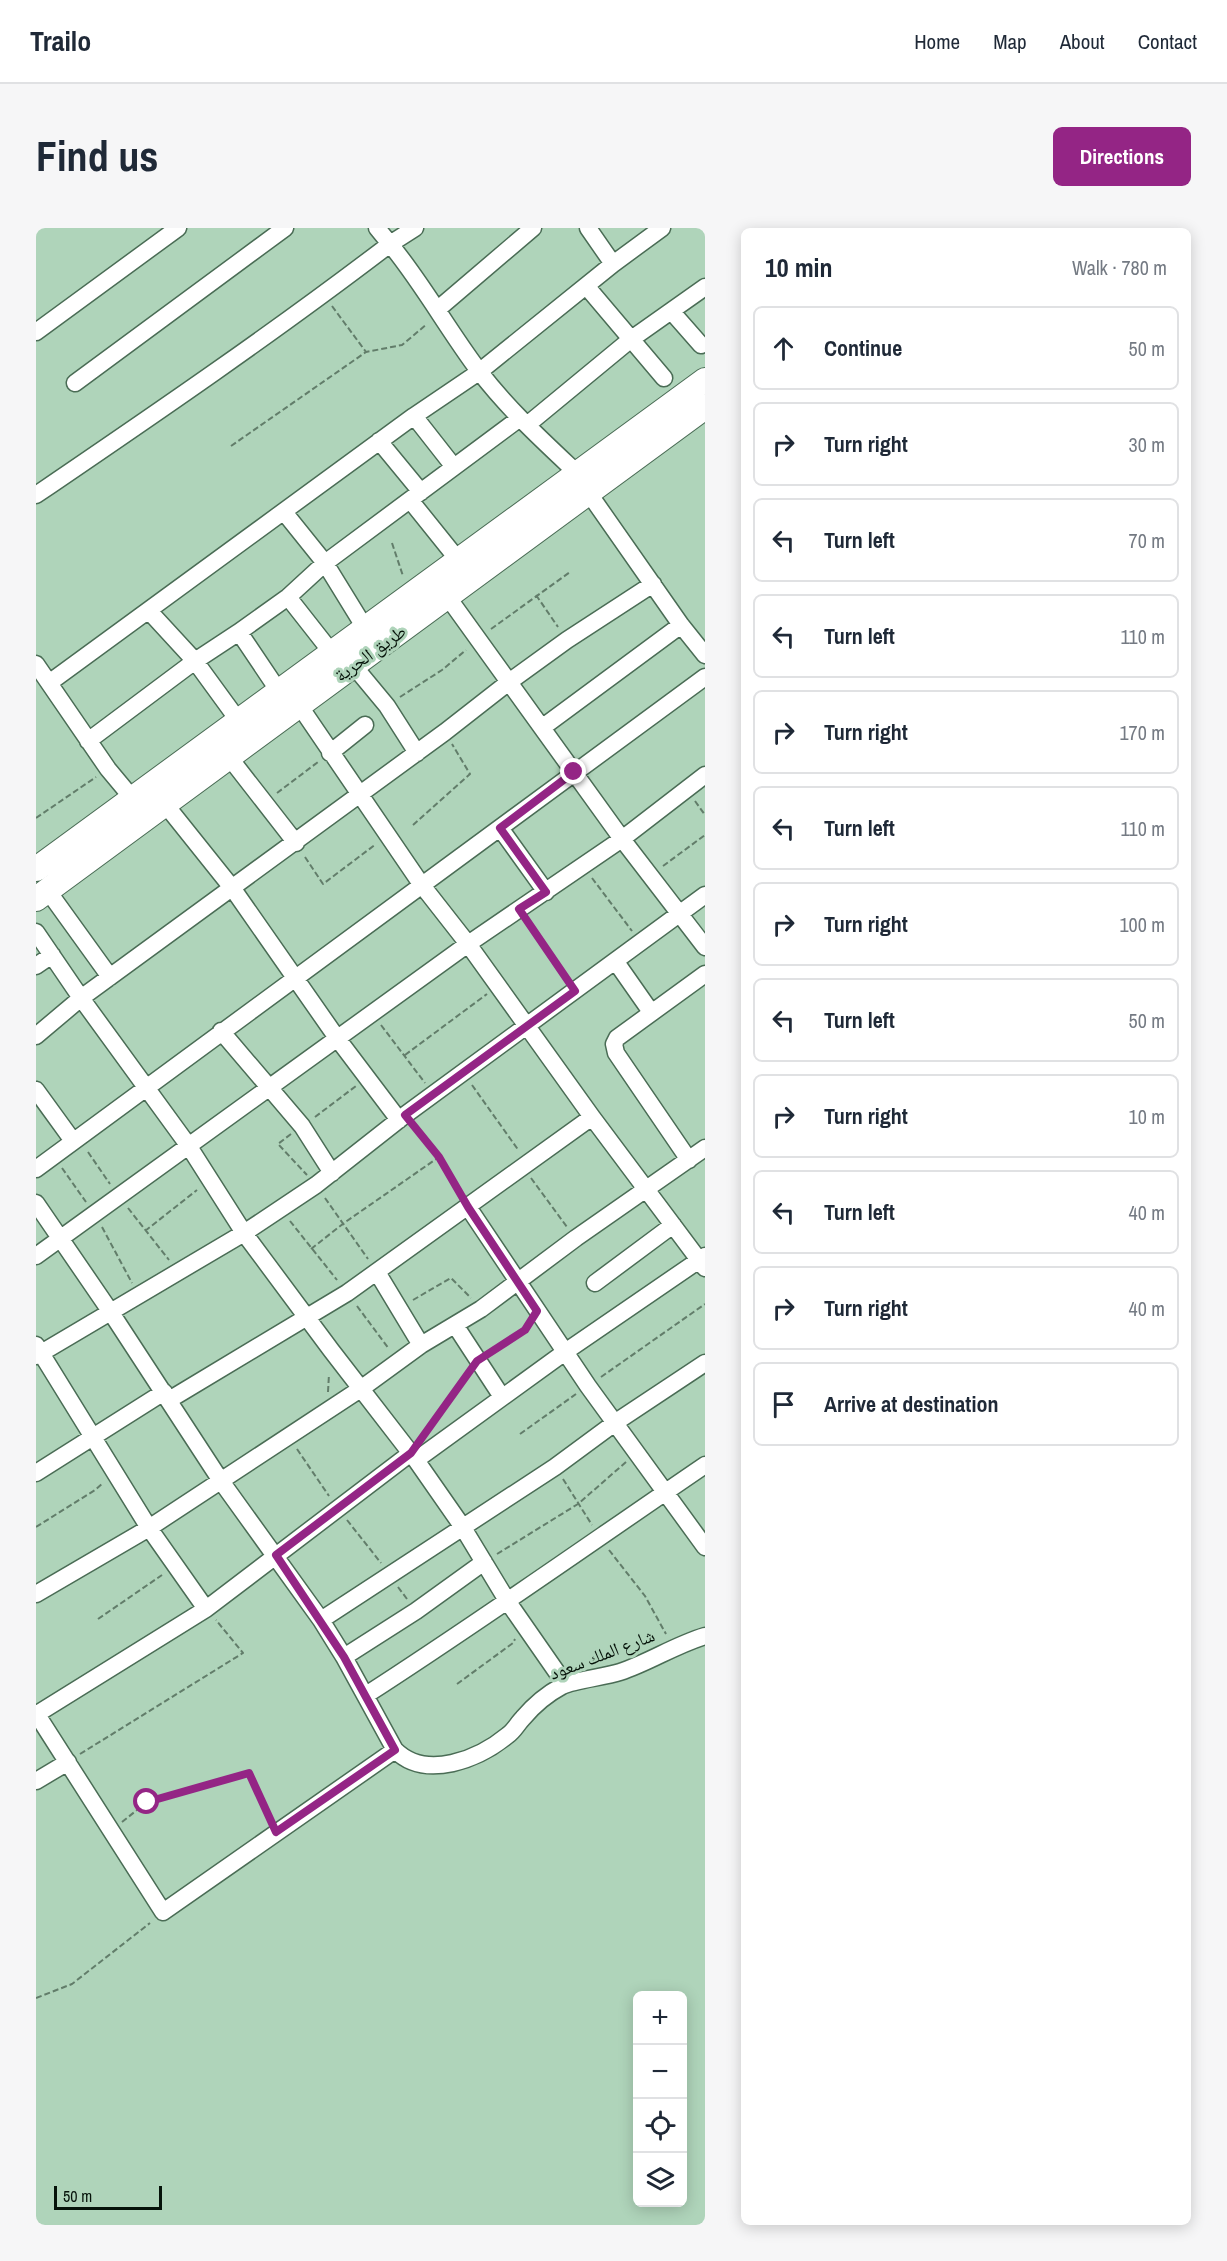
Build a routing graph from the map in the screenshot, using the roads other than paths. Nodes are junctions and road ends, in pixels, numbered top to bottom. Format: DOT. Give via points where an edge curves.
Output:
graph roads {
  1 [pos="178,228"];
  2 [pos="285,228"];
  3 [pos="377,228"];
  4 [pos="415,228"];
  5 [pos="534,228"];
  6 [pos="588,228"];
  7 [pos="662,228"];
  8 [pos="390,244"];
  9 [pos="613,264"];
  10 [pos="587,287"];
  11 [pos="705,287"];
  12 [pos="439,311"];
  13 [pos="672,312"];
  14 [pos="36,332"];
  15 [pos="630,340"];
  16 [pos="701,345"];
  17 [pos="479,372"];
  18 [pos="664,378"];
  19 [pos="705,380"];
  20 [pos="75,383"];
  21 [pos="705,407"];
  22 [pos="414,416"];
  23 [pos="523,422"];
  24 [pos="380,441"];
  25 [pos="454,467"];
  26 [pos="583,483"];
  27 [pos="36,495"];
  28 [pos="416,496"];
  29 [pos="284,512"];
  30 [pos="459,561"];
  31 [pos="325,563"];
  32 [pos="653,584"];
  33 [pos="288,597"];
  34 [pos="447,597"];
  35 [pos="149,611"];
  36 [pos="681,625"];
  37 [pos="365,628"];
  38 [pos="239,632"];
  39 [pos="332,653"];
  40 [pos="705,655"];
  41 [pos="195,661"];
  42 [pos="36,664"];
  43 [pos="353,665"];
  44 [pos="705,677"];
  45 [pos="509,682"];
  46 [pos="49,683"];
  47 [pos="278,690"];
  48 [pos="299,705"];
  49 [pos="238,720"];
  50 [pos="365,725"];
  51 [pos="543,727"];
  52 [pos="88,741"];
  53 [pos="330,753"];
  54 [pos="417,753"];
  55 [pos="229,757"];
  56 [pos="574,772"];
  57 [pos="705,775"];
  58 [pos="361,794"];
  59 [pos="133,799"];
  60 [pos="165,804"];
  61 [pos="500,828"];
  62 [pos="622,839"];
  63 [pos="296,843"];
  64 [pos="36,869"];
  65 [pos="421,884"];
  66 [pos="233,889"];
  67 [pos="546,892"];
  68 [pos="42,895"];
  69 [pos="705,895"];
  70 [pos="681,915"];
  71 [pos="36,932"];
  72 [pos="468,944"];
  73 [pos="705,947"];
  74 [pos="52,955"];
  75 [pos="616,962"];
  76 [pos="36,966"];
  77 [pos="705,974"];
  78 [pos="110,977"];
  79 [pos="296,977"];
  80 [pos="81,998"];
  81 [pos="651,1012"];
  82 [pos="527,1027"];
  83 [pos="38,1030"];
  84 [pos="221,1031"];
  85 [pos="337,1038"];
  86 [pos="146,1087"];
  87 [pos="269,1089"];
  88 [pos="36,1090"];
  89 [pos="592,1117"];
  90 [pos="402,1118"];
  91 [pos="75,1139"];
  92 [pos="188,1145"];
  93 [pos="705,1148"];
  94 [pos="688,1160"];
  95 [pos="36,1169"];
  96 [pos="332,1173"];
  97 [pos="647,1190"];
  98 [pos="36,1203"];
  99 [pos="468,1207"];
  100 [pos="673,1225"];
  101 [pos="244,1233"];
  102 [pos="61,1238"];
  103 [pos="36,1256"];
  104 [pos="703,1261"];
  105 [pos="377,1272"];
  106 [pos="517,1282"];
  107 [pos="596,1283"];
  108 [pos="110,1311"];
  109 [pos="306,1317"];
  110 [pos="455,1325"];
  111 [pos="421,1345"];
  112 [pos="38,1351"];
  113 [pos="565,1352"];
  114 [pos="705,1363"];
  115 [pos="362,1388"];
  116 [pos="166,1396"];
  117 [pos="502,1396"];
  118 [pos="616,1422"];
  119 [pos="93,1437"];
  120 [pos="413,1456"];
  121 [pos="705,1465"];
  122 [pos="36,1473"];
  123 [pos="221,1481"];
  124 [pos="665,1492"];
  125 [pos="462,1526"];
  126 [pos="149,1528"];
  127 [pos="705,1547"];
  128 [pos="276,1555"];
  129 [pos="484,1562"];
  130 [pos="36,1594"];
  131 [pos="508,1602"];
  132 [pos="206,1609"];
  133 [pos="321,1620"];
  134 [pos="705,1636"];
  135 [pos="344,1657"];
  136 [pos="565,1684"];
  137 [pos="366,1695"];
  138 [pos="36,1714"];
  139 [pos="395,1750"];
  140 [pos="68,1762"];
  141 [pos="36,1781"];
  1 -- 14 [label="street"];
  2 -- 20 [label="street"];
  3 -- 8 [label="street"];
  4 -- 8 [label="street"];
  5 -- 12 [label="street"];
  6 -- 9 [label="street"];
  7 -- 9 [label="street"];
  8 -- 12 [label="street"];
  8 -- 27 [label="street" via="203,381"];
  9 -- 10 [label="street"];
  10 -- 15 [label="street"];
  10 -- 17 [label="street"];
  11 -- 13 [label="street"];
  12 -- 17 [label="street"];
  13 -- 15 [label="street"];
  13 -- 16 [label="street"];
  15 -- 18 [label="street"];
  15 -- 23 [label="street"];
  17 -- 22 [label="street"];
  17 -- 23 [label="street"];
  19 -- 26 [label="main road, طريق الحرية"];
  21 -- 26 [label="main road, طريق الحرية"];
  22 -- 24 [label="street"];
  22 -- 25 [label="street"];
  23 -- 25 [label="street"];
  23 -- 26 [label="street"];
  24 -- 28 [label="street"];
  24 -- 29 [label="street"];
  25 -- 28 [label="street"];
  26 -- 30 [label="main road, طريق الحرية"];
  26 -- 32 [label="street"];
  26 -- 34 [label="main road, طريق الحرية"];
  28 -- 30 [label="street"];
  28 -- 31 [label="street"];
  29 -- 31 [label="street"];
  29 -- 35 [label="street"];
  30 -- 37 [label="main road, طريق الحرية"];
  31 -- 33 [label="street"];
  31 -- 37 [label="street"];
  32 -- 36 [label="street"];
  32 -- 45 [label="street"];
  33 -- 38 [label="street"];
  33 -- 39 [label="street"];
  34 -- 43 [label="main road, طريق الحرية"];
  34 -- 45 [label="street"];
  35 -- 41 [label="street"];
  35 -- 46 [label="street"];
  36 -- 40 [label="street"];
  36 -- 51 [label="street"];
  37 -- 39 [label="main road, طريق الحرية"];
  38 -- 41 [label="street"];
  38 -- 47 [label="street"];
  39 -- 47 [label="main road, طريق الحرية"];
  41 -- 49 [label="street"];
  41 -- 52 [label="street"];
  42 -- 46 [label="street"];
  43 -- 48 [label="main road, طريق الحرية"];
  43 -- 54 [label="street" via="387,706"];
  44 -- 56 [label="street"];
  45 -- 51 [label="street"];
  45 -- 54 [label="street"];
  46 -- 52 [label="street"];
  47 -- 49 [label="main road, طريق الحرية"];
  48 -- 53 [label="street"];
  48 -- 55 [label="main road, طريق الحرية"];
  49 -- 59 [label="main road, طريق الحرية"];
  50 -- 53 [label="street"];
  51 -- 56 [label="street"];
  52 -- 59 [label="street"];
  53 -- 58 [label="street"];
  54 -- 58 [label="street"];
  55 -- 60 [label="main road, طريق الحرية"];
  55 -- 63 [label="street"];
  56 -- 61 [label="street"];
  56 -- 62 [label="street"];
  57 -- 62 [label="street"];
  58 -- 63 [label="street"];
  58 -- 65 [label="street"];
  59 -- 64 [label="main road, طريق الحرية"];
  60 -- 66 [label="street"];
  60 -- 68 [label="main road, طريق الحرية"];
  61 -- 65 [label="street"];
  61 -- 67 [label="street"];
  62 -- 67 [label="street"];
  62 -- 70 [label="street"];
  63 -- 66 [label="street"];
  65 -- 72 [label="street"];
  65 -- 79 [label="street"];
  66 -- 78 [label="street"];
  66 -- 79 [label="street"];
  67 -- 72 [label="street"];
  68 -- 78 [label="street"];
  69 -- 70 [label="street"];
  70 -- 73 [label="street"];
  70 -- 75 [label="street"];
  71 -- 74 [label="street"];
  72 -- 82 [label="street"];
  72 -- 85 [label="street"];
  74 -- 76 [label="street"];
  74 -- 80 [label="street"];
  75 -- 81 [label="street"];
  75 -- 82 [label="street"];
  77 -- 81 [label="street"];
  78 -- 80 [label="street"];
  79 -- 84 [label="street"];
  79 -- 85 [label="street"];
  80 -- 83 [label="street"];
  80 -- 86 [label="street"];
  81 -- 94 [label="street" via="617,1038 615,1050"];
  82 -- 89 [label="street"];
  82 -- 90 [label="street"];
  84 -- 86 [label="street"];
  84 -- 87 [label="street"];
  85 -- 87 [label="street"];
  85 -- 90 [label="street"];
  86 -- 91 [label="street"];
  86 -- 92 [label="street"];
  87 -- 92 [label="street"];
  87 -- 96 [label="street" via="302,1126"];
  88 -- 91 [label="street"];
  89 -- 97 [label="street"];
  89 -- 99 [label="street"];
  90 -- 96 [label="street"];
  91 -- 95 [label="street"];
  92 -- 101 [label="street"];
  92 -- 102 [label="street"];
  93 -- 94 [label="street"];
  94 -- 97 [label="street"];
  96 -- 101 [label="street"];
  97 -- 100 [label="street"];
  97 -- 106 [label="street"];
  98 -- 102 [label="street"];
  99 -- 105 [label="street"];
  99 -- 106 [label="street"];
  100 -- 104 [label="street"];
  100 -- 107 [label="street"];
  101 -- 108 [label="street"];
  101 -- 109 [label="street"];
  102 -- 103 [label="street"];
  102 -- 108 [label="street"];
  104 -- 113 [label="street"];
  105 -- 109 [label="street"];
  105 -- 111 [label="street"];
  106 -- 110 [label="street"];
  106 -- 113 [label="street"];
  108 -- 112 [label="street"];
  108 -- 116 [label="street"];
  109 -- 115 [label="street"];
  109 -- 116 [label="street"];
  110 -- 111 [label="street"];
  110 -- 117 [label="street"];
  111 -- 115 [label="street"];
  112 -- 119 [label="street"];
  113 -- 117 [label="street"];
  113 -- 118 [label="street"];
  114 -- 118 [label="street"];
  115 -- 120 [label="street"];
  115 -- 123 [label="street"];
  116 -- 119 [label="street"];
  116 -- 123 [label="street"];
  117 -- 120 [label="street"];
  118 -- 124 [label="street"];
  118 -- 125 [label="street" via="555,1467"];
  119 -- 122 [label="street"];
  119 -- 126 [label="street"];
  120 -- 125 [label="street"];
  120 -- 128 [label="street"];
  121 -- 124 [label="street"];
  123 -- 126 [label="street"];
  123 -- 128 [label="street"];
  124 -- 127 [label="street"];
  124 -- 131 [label="street"];
  125 -- 129 [label="street"];
  125 -- 133 [label="street"];
  126 -- 130 [label="street"];
  126 -- 132 [label="street"];
  128 -- 132 [label="street"];
  128 -- 133 [label="street"];
  129 -- 131 [label="street"];
  129 -- 135 [label="street"];
  131 -- 136 [label="street"];
  131 -- 137 [label="street"];
  132 -- 138 [label="street"];
  133 -- 135 [label="street"];
  134 -- 136 [label="street, شارع الملك سعود" via="621,1671"];
  135 -- 137 [label="street"];
  136 -- 139 [label="street, شارع الملك سعود" via="534,1706 509,1735 457,1762 422,1765"];
  137 -- 139 [label="street"];
  138 -- 140 [label="street"];
  139 -- 140 [label="street" via="164,1912"];
  140 -- 141 [label="street"];
}
